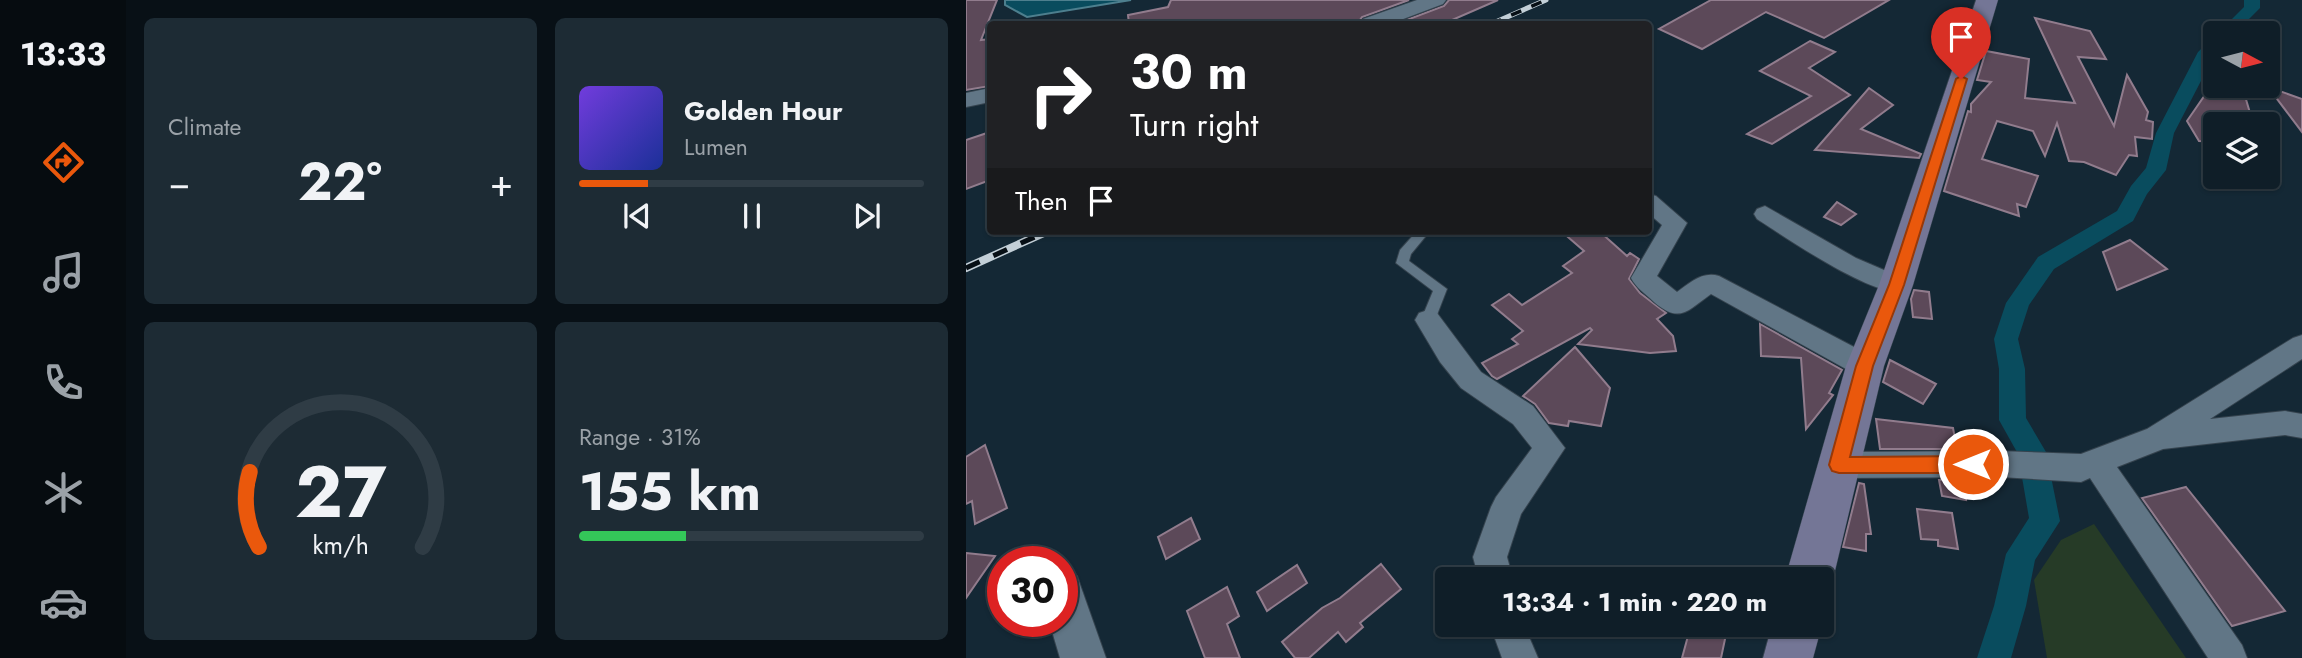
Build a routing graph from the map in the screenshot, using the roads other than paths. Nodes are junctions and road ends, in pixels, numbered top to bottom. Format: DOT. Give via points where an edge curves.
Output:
graph roads {
  1 [pos="1436,0"];
  2 [pos="1987,0"];
  3 [pos="1379,21"];
  4 [pos="987,96"];
  5 [pos="966,100"];
  6 [pos="1652,204"];
  7 [pos="1765,214"];
  8 [pos="1421,235"];
  9 [pos="1896,285"];
  10 [pos="1428,320"];
  11 [pos="2302,345"];
  12 [pos="1865,366"];
  13 [pos="2302,426"];
  14 [pos="2157,438"];
  15 [pos="2000,464"];
  16 [pos="1839,465"];
  17 [pos="2089,465"];
  18 [pos="1493,567"];
  19 [pos="1812,567"];
  20 [pos="1076,637"];
  21 [pos="1512,637"];
  22 [pos="1794,637"];
  23 [pos="1083,658"];
  24 [pos="1520,658"];
  25 [pos="1788,658"];
  26 [pos="2230,658"];
  1 -- 3 [label="street"];
  2 -- 9 [label="main road"];
  4 -- 5 [label="street"];
  6 -- 12 [label="street" via="1675,223 1643,278 1676,306 1710,282"];
  7 -- 9 [label="street" via="1847,264"];
  8 -- 10 [label="lane" via="1402,263 1440,289"];
  9 -- 12 [label="main road"];
  10 -- 18 [label="street" via="1471,380 1523,415 1550,448 1507,507 1490,556"];
  11 -- 14 [label="street"];
  12 -- 16 [label="main road"];
  13 -- 14 [label="street" via="2285,423"];
  14 -- 17 [label="street"];
  15 -- 16 [label="street"];
  15 -- 17 [label="street"];
  16 -- 19 [label="main road"];
  17 -- 26 [label="street"];
  20 -- 23 [label="street"];
  21 -- 24 [label="street"];
  22 -- 25 [label="main road"];
}
